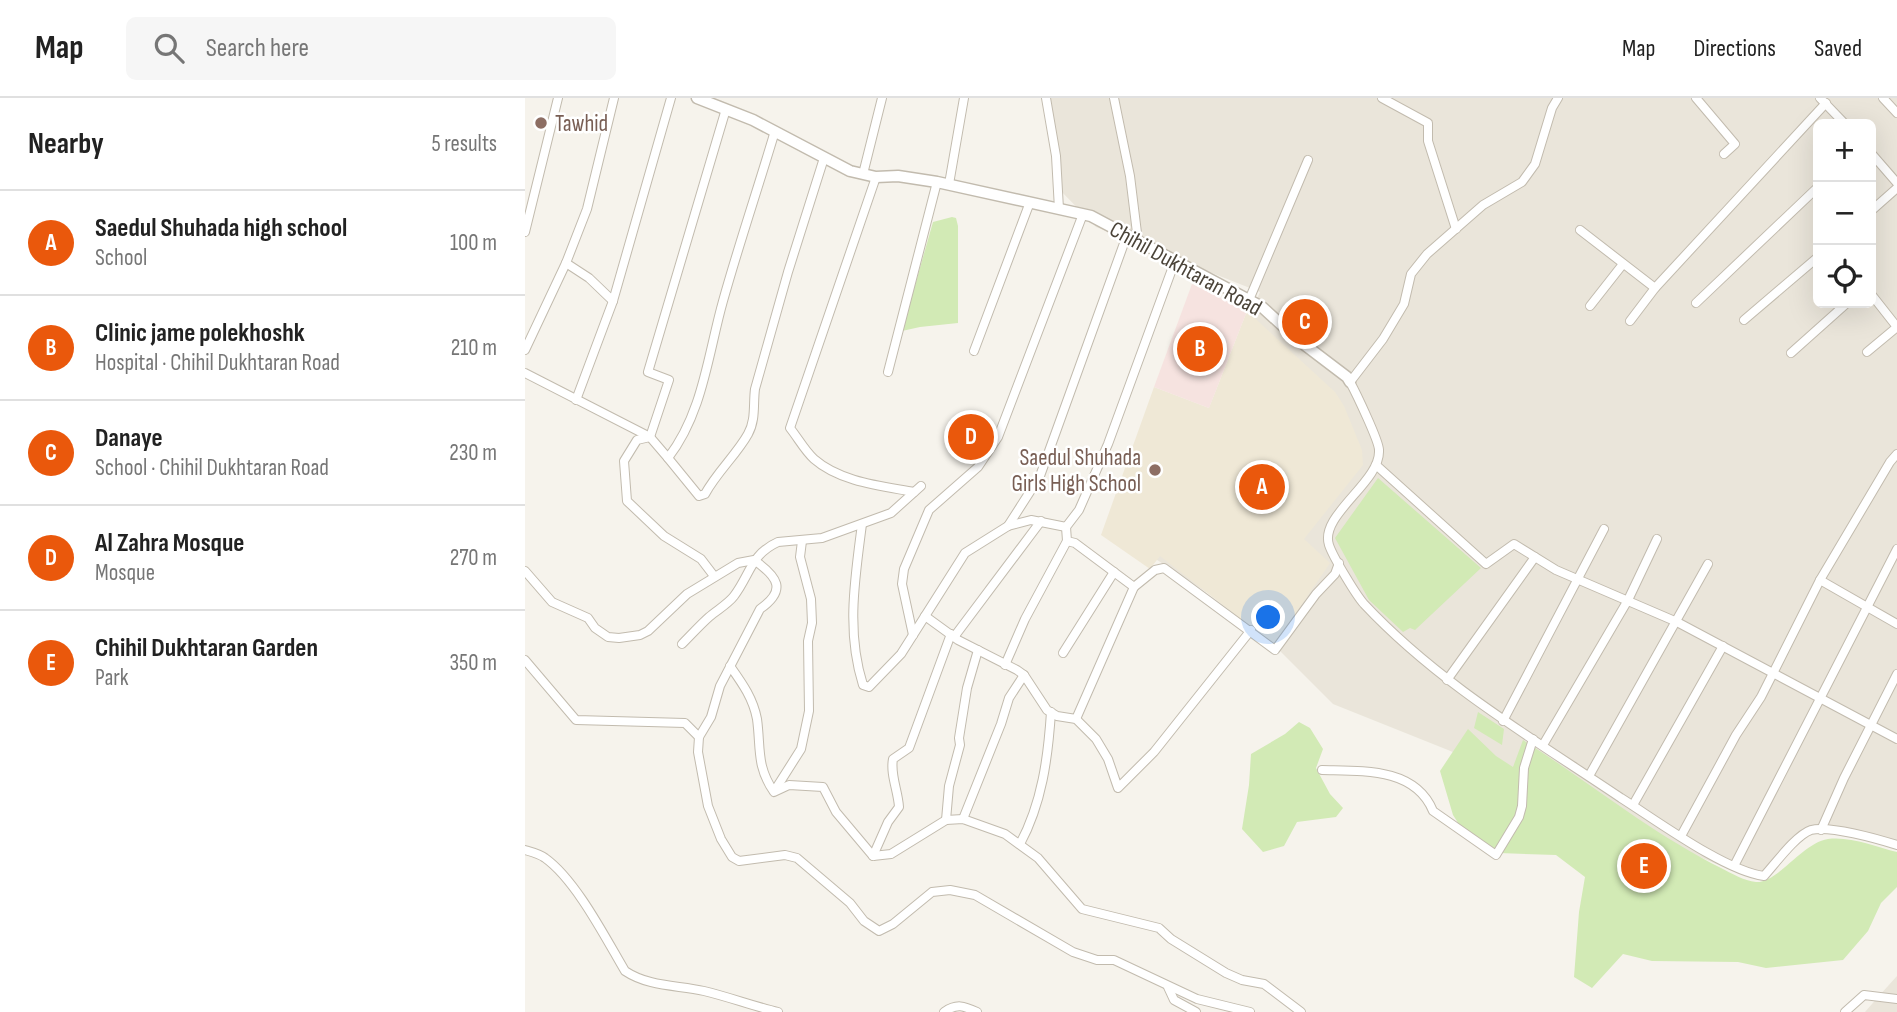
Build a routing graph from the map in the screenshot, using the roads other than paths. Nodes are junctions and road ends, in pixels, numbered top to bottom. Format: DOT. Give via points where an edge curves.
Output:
graph roads {
  1 [pos="558,98"];
  2 [pos="614,98"];
  3 [pos="671,98"];
  4 [pos="882,98"];
  5 [pos="964,98"];
  6 [pos="1046,98"];
  7 [pos="1114,98"];
  8 [pos="1382,98"];
  9 [pos="1558,98"];
  10 [pos="1696,98"];
  11 [pos="1883,98"];
  12 [pos="704,99"];
  13 [pos="1823,101"];
  14 [pos="726,109"];
  15 [pos="1897,113"];
  16 [pos="1840,119"];
  17 [pos="775,131"];
  18 [pos="1724,154"];
  19 [pos="824,158"];
  20 [pos="1876,159"];
  21 [pos="1308,160"];
  22 [pos="863,174"];
  23 [pos="876,177"];
  24 [pos="937,182"];
  25 [pos="949,184"];
  26 [pos="1897,185"];
  27 [pos="1813,192"];
  28 [pos="1030,202"];
  29 [pos="1876,206"];
  30 [pos="1059,209"];
  31 [pos="1083,214"];
  32 [pos="1456,229"];
  33 [pos="1580,230"];
  34 [pos="525,232"];
  35 [pos="1132,238"];
  36 [pos="1175,261"];
  37 [pos="1813,261"];
  38 [pos="566,263"];
  39 [pos="1623,264"];
  40 [pos="1655,289"];
  41 [pos="1249,300"];
  42 [pos="1876,300"];
  43 [pos="613,301"];
  44 [pos="1696,303"];
  45 [pos="1590,306"];
  46 [pos="1841,308"];
  47 [pos="1744,320"];
  48 [pos="1630,321"];
  49 [pos="1897,327"];
  50 [pos="525,350"];
  51 [pos="974,351"];
  52 [pos="1867,352"];
  53 [pos="1791,353"];
  54 [pos="888,372"];
  55 [pos="525,373"];
  56 [pos="1350,382"];
  57 [pos="576,400"];
  58 [pos="650,437"];
  59 [pos="1897,454"];
  60 [pos="668,458"];
  61 [pos="1376,465"];
  62 [pos="1041,521"];
  63 [pos="862,524"];
  64 [pos="1008,526"];
  65 [pos="1066,527"];
  66 [pos="1604,529"];
  67 [pos="1657,538"];
  68 [pos="802,541"];
  69 [pos="1066,541"];
  70 [pos="1897,549"];
  71 [pos="1535,557"];
  72 [pos="754,560"];
  73 [pos="1339,563"];
  74 [pos="1708,564"];
  75 [pos="525,571"];
  76 [pos="1114,572"];
  77 [pos="714,576"];
  78 [pos="1578,580"];
  79 [pos="1821,580"];
  80 [pos="1134,587"];
  81 [pos="1629,600"];
  82 [pos="1867,607"];
  83 [pos="925,616"];
  84 [pos="1677,622"];
  85 [pos="1897,624"];
  86 [pos="1251,630"];
  87 [pos="913,635"];
  88 [pos="953,636"];
  89 [pos="682,644"];
  90 [pos="1723,646"];
  91 [pos="978,650"];
  92 [pos="1063,653"];
  93 [pos="525,660"];
  94 [pos="1005,665"];
  95 [pos="730,666"];
  96 [pos="1772,673"];
  97 [pos="1897,674"];
  98 [pos="1024,675"];
  99 [pos="1447,680"];
  100 [pos="1820,698"];
  101 [pos="1051,712"];
  102 [pos="1076,719"];
  103 [pos="1503,721"];
  104 [pos="1870,725"];
  105 [pos="699,737"];
  106 [pos="1533,739"];
  107 [pos="1897,739"];
  108 [pos="1543,746"];
  109 [pos="1322,770"];
  110 [pos="1589,776"];
  111 [pos="774,792"];
  112 [pos="1633,805"];
  113 [pos="963,819"];
  114 [pos="946,820"];
  115 [pos="1821,830"];
  116 [pos="1681,836"];
  117 [pos="1020,844"];
  118 [pos="1897,845"];
  119 [pos="525,850"];
  120 [pos="873,856"];
  121 [pos="1734,866"];
  122 [pos="1168,987"];
  123 [pos="1897,999"];
  124 [pos="778,1012"];
  125 [pos="944,1012"];
  126 [pos="978,1012"];
  127 [pos="1196,1012"];
  128 [pos="1250,1012"];
  129 [pos="1301,1012"];
  130 [pos="1845,1012"];
  1 -- 34 [label="street"];
  2 -- 38 [label="street" via="587,209"];
  3 -- 43 [label="street"];
  4 -- 22 [label="street"];
  5 -- 25 [label="street"];
  6 -- 30 [label="street"];
  7 -- 35 [label="street" via="1130,176"];
  8 -- 32 [label="street" via="1428,123 1428,141"];
  9 -- 32 [label="street" via="1535,164 1522,183 1483,205"];
  10 -- 18 [label="street" via="1735,144"];
  11 -- 15 [label="street"];
  12 -- 14 [label="street, Chihil Dukhtaran Road"];
  13 -- 16 [label="street"];
  13 -- 40 [label="street"];
  14 -- 17 [label="street, Chihil Dukhtaran Road"];
  14 -- 58 [label="street" via="648,372 669,380"];
  17 -- 19 [label="street, Chihil Dukhtaran Road"];
  17 -- 60 [label="street" via="703,383 689,422"];
  19 -- 22 [label="street, Chihil Dukhtaran Road"];
  19 -- 60 [label="street" via="755,389 748,433 705,494 699,496"];
  20 -- 26 [label="street"];
  21 -- 41 [label="street"];
  22 -- 23 [label="street, Chihil Dukhtaran Road"];
  23 -- 24 [label="street, Chihil Dukhtaran Road"];
  23 -- 63 [label="street" via="790,428 815,459 840,474 869,484 918,489 891,513"];
  24 -- 25 [label="street, Chihil Dukhtaran Road"];
  24 -- 54 [label="street"];
  25 -- 28 [label="street, Chihil Dukhtaran Road"];
  26 -- 29 [label="street"];
  27 -- 44 [label="street"];
  28 -- 30 [label="street, Chihil Dukhtaran Road"];
  28 -- 51 [label="street"];
  30 -- 31 [label="street, Chihil Dukhtaran Road"];
  31 -- 35 [label="street, Chihil Dukhtaran Road"];
  31 -- 87 [label="street" via="998,438 978,467 929,510 904,569 902,584"];
  32 -- 56 [label="street" via="1411,274 1405,304"];
  33 -- 39 [label="street"];
  35 -- 36 [label="street, Chihil Dukhtaran Road"];
  35 -- 64 [label="street" via="1040,476"];
  36 -- 41 [label="street, Chihil Dukhtaran Road"];
  36 -- 65 [label="street" via="1108,444 1079,510"];
  37 -- 47 [label="street"];
  38 -- 43 [label="street"];
  38 -- 50 [label="street"];
  39 -- 40 [label="street"];
  39 -- 45 [label="street"];
  40 -- 48 [label="street"];
  41 -- 56 [label="street, Chihil Dukhtaran Road"];
  42 -- 49 [label="street"];
  43 -- 57 [label="street"];
  46 -- 53 [label="street"];
  49 -- 52 [label="street"];
  55 -- 57 [label="street"];
  56 -- 61 [label="street" via="1380,450"];
  57 -- 58 [label="street"];
  58 -- 60 [label="street"];
  58 -- 77 [label="street" via="637,440 624,461 627,500 664,536 701,559"];
  59 -- 79 [label="street"];
  61 -- 71 [label="street" via="1486,564 1514,544"];
  61 -- 73 [label="street" via="1328,530"];
  62 -- 64 [label="street"];
  62 -- 65 [label="street"];
  62 -- 88 [label="street"];
  63 -- 68 [label="street"];
  63 -- 87 [label="street" via="852,602 856,665 863,685 869,687"];
  64 -- 83 [label="street" via="965,553"];
  65 -- 69 [label="street"];
  66 -- 78 [label="street"];
  67 -- 81 [label="street"];
  68 -- 72 [label="street" via="778,542"];
  68 -- 111 [label="street" via="800,557 812,623 809,711 801,749"];
  69 -- 76 [label="street"];
  69 -- 94 [label="street"];
  70 -- 82 [label="street"];
  71 -- 78 [label="street"];
  71 -- 99 [label="street"];
  72 -- 77 [label="street" via="738,562"];
  72 -- 89 [label="street" via="733,598"];
  72 -- 95 [label="street" via="769,571 778,588 771,602 760,609"];
  73 -- 86 [label="street" via="1275,650"];
  73 -- 99 [label="street" via="1362,602"];
  74 -- 84 [label="street"];
  75 -- 77 [label="street" via="552,602 588,618 608,637 619,638 648,631"];
  76 -- 80 [label="street"];
  76 -- 92 [label="street"];
  78 -- 81 [label="street"];
  78 -- 103 [label="street"];
  79 -- 82 [label="street"];
  79 -- 96 [label="street"];
  80 -- 86 [label="street" via="1164,568"];
  80 -- 102 [label="street"];
  81 -- 84 [label="street"];
  81 -- 108 [label="street"];
  82 -- 85 [label="street"];
  82 -- 100 [label="street"];
  83 -- 87 [label="street"];
  83 -- 88 [label="street"];
  84 -- 90 [label="street"];
  84 -- 110 [label="street"];
  86 -- 102 [label="street" via="1154,752 1118,788 1102,747"];
  88 -- 91 [label="street"];
  88 -- 120 [label="street" via="909,748 893,759 899,807"];
  90 -- 96 [label="street"];
  90 -- 112 [label="street"];
  91 -- 94 [label="street"];
  91 -- 114 [label="street" via="967,688"];
  93 -- 105 [label="street" via="576,720 685,723"];
  94 -- 98 [label="street"];
  95 -- 105 [label="street"];
  95 -- 111 [label="street" via="750,695 763,777"];
  96 -- 100 [label="street"];
  96 -- 116 [label="street"];
  97 -- 104 [label="street"];
  98 -- 101 [label="street"];
  98 -- 113 [label="street" via="1009,698"];
  99 -- 103 [label="street"];
  100 -- 104 [label="street"];
  100 -- 121 [label="street"];
  101 -- 102 [label="street"];
  101 -- 117 [label="street" via="1044,775 1033,821"];
  103 -- 106 [label="street"];
  104 -- 107 [label="street"];
  104 -- 115 [label="street"];
  105 -- 122 [label="street" via="708,806 721,839 739,861 785,855 797,858 850,903 864,922 879,930 932,892 975,895 1073,952 1114,960"];
  106 -- 108 [label="street"];
  106 -- 109 [label="street" via="1524,768 1522,806 1496,855 1433,811 1409,783 1384,773"];
  108 -- 110 [label="street"];
  110 -- 112 [label="street"];
  111 -- 120 [label="street" via="789,785 823,787"];
  112 -- 116 [label="street"];
  113 -- 114 [label="street"];
  113 -- 117 [label="street"];
  114 -- 120 [label="street" via="891,854"];
  115 -- 118 [label="street"];
  115 -- 121 [label="street" via="1801,836 1764,876"];
  116 -- 121 [label="street"];
  117 -- 129 [label="street" via="1082,909 1159,928 1226,973 1264,984"];
  119 -- 124 [label="street" via="544,857 557,869 595,919 625,971"];
  122 -- 127 [label="street" via="1174,1000"];
  122 -- 128 [label="street"];
  123 -- 130 [label="street" via="1864,995"];
  125 -- 126 [label="street" via="952,1006"];
}
